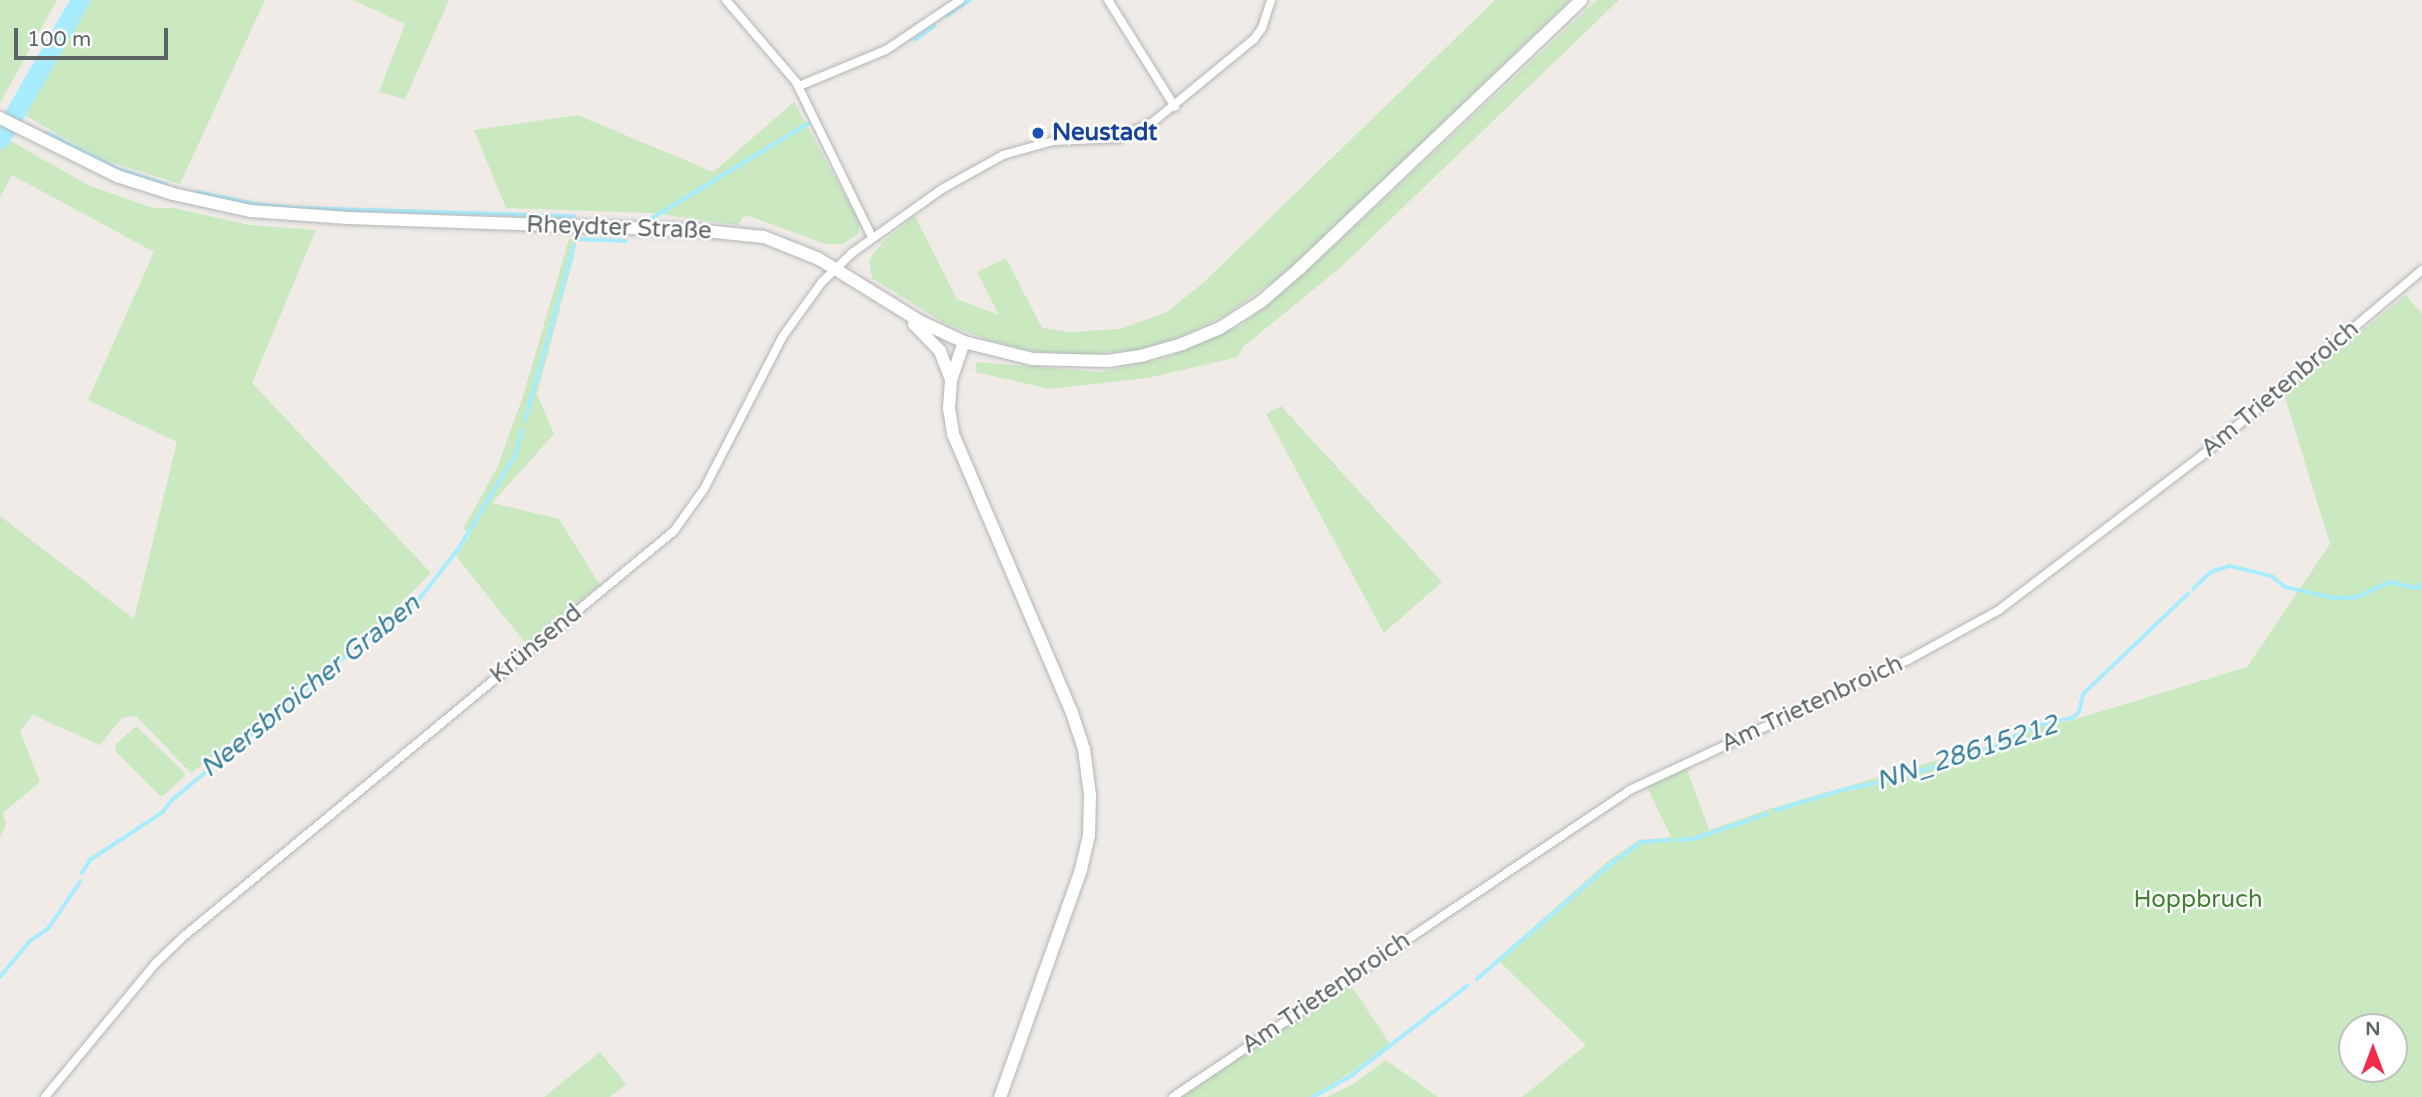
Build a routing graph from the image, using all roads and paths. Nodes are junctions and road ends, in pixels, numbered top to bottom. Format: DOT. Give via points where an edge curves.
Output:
graph roads {
  1 [pos="726,0"];
  2 [pos="960,0"];
  3 [pos="1108,0"];
  4 [pos="1271,0"];
  5 [pos="1581,0"];
  6 [pos="799,86"];
  7 [pos="1175,107"];
  8 [pos="0,118"];
  9 [pos="872,237"];
  10 [pos="836,268"];
  11 [pos="2422,270"];
  12 [pos="895,307"];
  13 [pos="964,342"];
  14 [pos="951,380"];
  15 [pos="46,1097"];
  16 [pos="1000,1097"];
  17 [pos="1172,1097"];
  1 -- 6 [label="street"];
  2 -- 6 [label="street" via="886,50"];
  3 -- 7 [label="street"];
  4 -- 7 [label="street" via="1254,39"];
  5 -- 13 [label="main road" via="1300,268 1235,319 1166,350 1100,361 1032,359"];
  6 -- 9 [label="street"];
  7 -- 9 [label="street" via="1119,138 1053,141 1003,155 967,173"];
  8 -- 10 [label="main road, Rheydter Straße" via="117,176 251,211 739,233 790,245"];
  9 -- 10 [label="street"];
  10 -- 12 [label="main road, Rheydter Straße"];
  10 -- 15 [label="street, Krünsend" via="776,348 705,489 668,537 460,705 159,960"];
  11 -- 17 [label="street, Am Trietenbroich" via="2200,457 1999,610 1908,660 1630,790"];
  12 -- 13 [label="main road"];
  12 -- 14 [label="main road" via="936,347"];
  13 -- 14 [label="main road"];
  14 -- 16 [label="main road" via="955,443 1071,710 1084,749 1090,795 1089,835 1081,870"];
}
